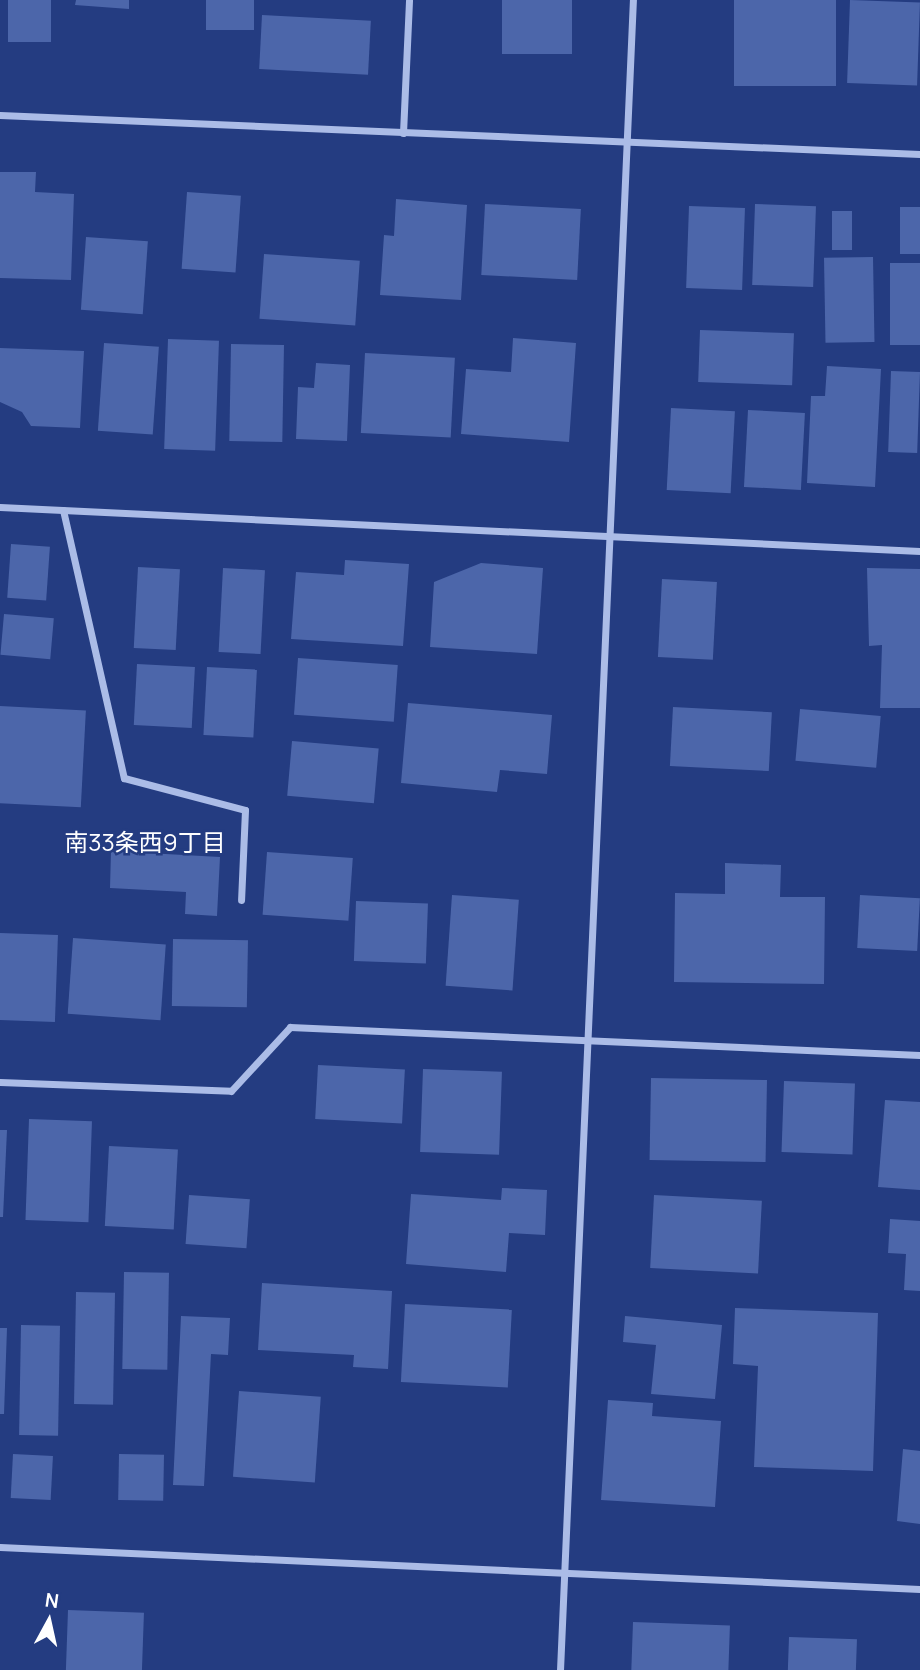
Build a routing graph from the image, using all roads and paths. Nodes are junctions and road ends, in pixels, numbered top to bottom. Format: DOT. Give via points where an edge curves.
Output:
graph roads {
  1 [pos="409,0"];
  2 [pos="634,0"];
  3 [pos="0,116"];
  4 [pos="403,133"];
  5 [pos="627,143"];
  6 [pos="920,154"];
  7 [pos="0,507"];
  8 [pos="63,510"];
  9 [pos="611,534"];
  10 [pos="920,551"];
  11 [pos="241,900"];
  12 [pos="586,1039"];
  13 [pos="920,1055"];
  14 [pos="0,1082"];
  15 [pos="0,1546"];
  16 [pos="563,1573"];
  17 [pos="920,1589"];
  18 [pos="560,1670"];
  1 -- 4 [label="street"];
  2 -- 5 [label="street"];
  3 -- 4 [label="street"];
  4 -- 5 [label="street"];
  5 -- 6 [label="street"];
  5 -- 9 [label="street"];
  7 -- 8 [label="street"];
  8 -- 9 [label="street"];
  8 -- 11 [label="street" via="124,778 245,810"];
  9 -- 10 [label="street"];
  9 -- 12 [label="street"];
  12 -- 13 [label="street"];
  12 -- 14 [label="street" via="290,1027 231,1091"];
  12 -- 16 [label="street"];
  15 -- 16 [label="street"];
  16 -- 17 [label="street"];
  16 -- 18 [label="street"];
}
